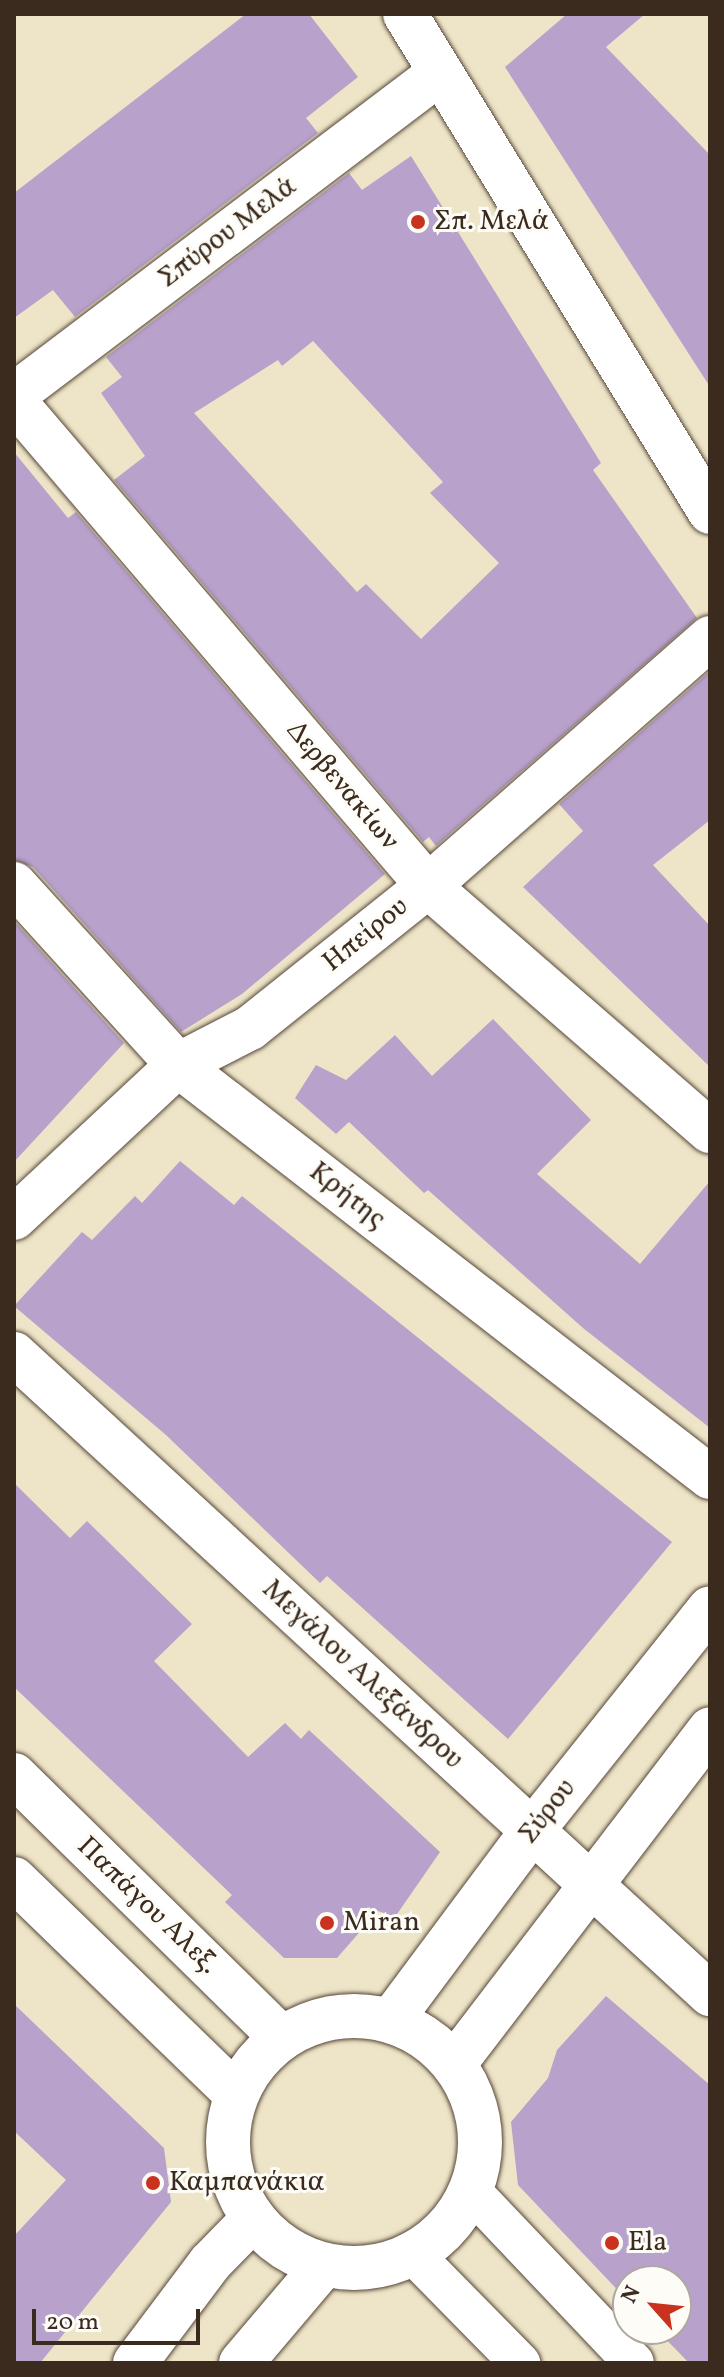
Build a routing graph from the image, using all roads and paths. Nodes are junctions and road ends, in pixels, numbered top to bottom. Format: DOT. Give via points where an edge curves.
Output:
graph roads {
  1 [pos="405,14"];
  2 [pos="441,72"];
  3 [pos="14,395"];
  4 [pos="14,401"];
  5 [pos="710,512"];
  6 [pos="710,638"];
  7 [pos="14,884"];
  8 [pos="428,886"];
  9 [pos="178,1065"];
  10 [pos="710,1131"];
  11 [pos="14,1218"];
  12 [pos="14,1354"];
  13 [pos="710,1477"];
  14 [pos="710,1608"];
  15 [pos="710,1729"];
  16 [pos="14,1775"];
  17 [pos="532,1831"];
  18 [pos="14,1879"];
  19 [pos="589,1881"];
  20 [pos="710,1994"];
  21 [pos="392,2019"];
  22 [pos="280,2036"];
  23 [pos="455,2063"];
  24 [pos="237,2095"];
  25 [pos="470,2190"];
  26 [pos="253,2219"];
  27 [pos="411,2252"];
  28 [pos="324,2265"];
  29 [pos="135,2363"];
  30 [pos="241,2363"];
  31 [pos="520,2363"];
  32 [pos="634,2363"];
  1 -- 2 [label="street"];
  2 -- 3 [label="street, Σπύρου Μελά"];
  2 -- 5 [label="street"];
  4 -- 8 [label="street, Δερβενακίων"];
  6 -- 8 [label="street, Ηπείρου"];
  7 -- 9 [label="street, Κρήτης"];
  8 -- 9 [label="street, Ηπείρου" via="250,1028"];
  8 -- 10 [label="street, Δερβενακίων"];
  9 -- 11 [label="street, Ηπείρου"];
  9 -- 13 [label="street, Κρήτης"];
  12 -- 17 [label="street, Μεγάλου Αλεξάνδρου"];
  14 -- 17 [label="street, Σύρου"];
  15 -- 19 [label="street"];
  16 -- 22 [label="street, Παπάγου Αλεξ."];
  17 -- 19 [label="street, Μεγάλου Αλεξάνδρου"];
  17 -- 21 [label="street, Σύρου"];
  18 -- 24 [label="street"];
  19 -- 20 [label="street, Μεγάλου Αλεξάνδρου"];
  19 -- 23 [label="street"];
  21 -- 22 [label="street" via="333,2017"];
  21 -- 23 [label="street"];
  22 -- 24 [label="street"];
  23 -- 25 [label="street" via="475,2106 481,2146"];
  24 -- 26 [label="street" via="228,2146 235,2185"];
  25 -- 27 [label="street" via="444,2232"];
  25 -- 32 [label="street"];
  26 -- 28 [label="street" via="285,2248"];
  26 -- 29 [label="street" via="210,2263"];
  27 -- 28 [label="street" via="397,2262 361,2269"];
  27 -- 31 [label="street"];
  28 -- 30 [label="street"];
}
